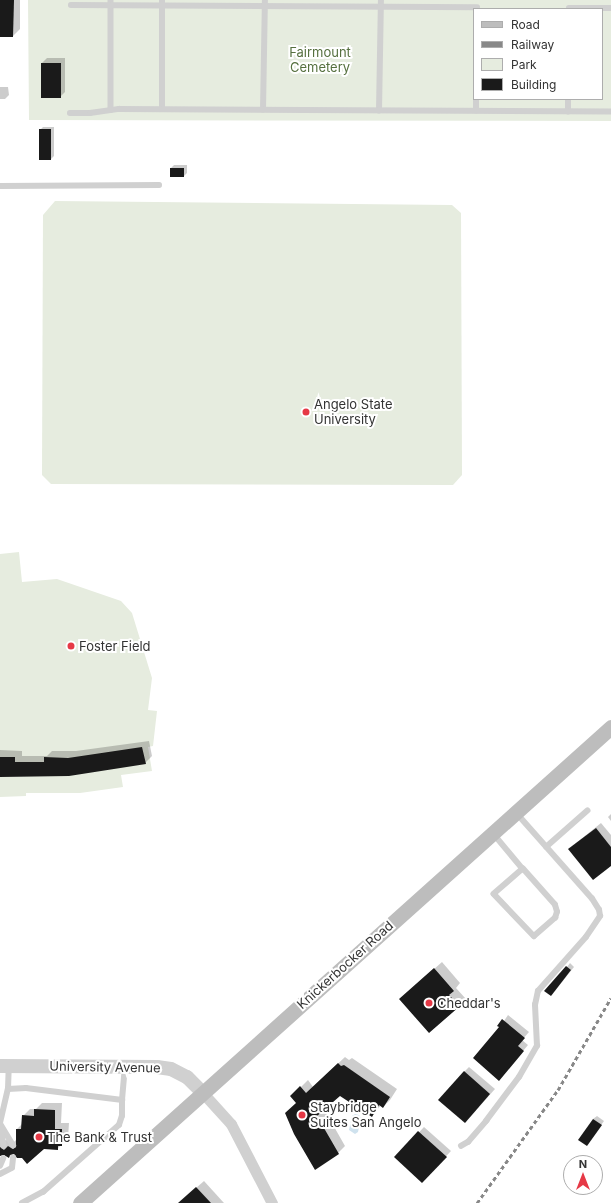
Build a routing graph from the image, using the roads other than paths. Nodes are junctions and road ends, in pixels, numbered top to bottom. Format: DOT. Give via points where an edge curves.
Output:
graph roads {
  1 [pos="477,0"];
  2 [pos="569,0"];
  3 [pos="111,2"];
  4 [pos="162,2"];
  5 [pos="265,3"];
  6 [pos="381,3"];
  7 [pos="71,4"];
  8 [pos="477,8"];
  9 [pos="569,8"];
  10 [pos="611,8"];
  11 [pos="476,100"];
  12 [pos="568,100"];
  13 [pos="162,109"];
  14 [pos="111,110"];
  15 [pos="264,110"];
  16 [pos="379,111"];
  17 [pos="476,111"];
  18 [pos="568,112"];
  19 [pos="611,112"];
  20 [pos="70,113"];
  21 [pos="159,185"];
  22 [pos="0,186"];
  23 [pos="611,727"];
  24 [pos="587,811"];
  25 [pos="515,813"];
  26 [pos="493,833"];
  27 [pos="546,847"];
  28 [pos="523,868"];
  29 [pos="4,1066"];
  30 [pos="125,1067"];
  31 [pos="8,1090"];
  32 [pos="202,1092"];
  33 [pos="122,1100"];
  34 [pos="0,1123"];
  35 [pos="4,1146"];
  36 [pos="13,1146"];
  37 [pos="461,1146"];
  38 [pos="13,1158"];
  39 [pos="3,1159"];
  40 [pos="0,1166"];
  41 [pos="0,1174"];
  42 [pos="85,1201"];
  43 [pos="22,1203"];
  44 [pos="272,1203"];
  1 -- 8 [label="lane"];
  2 -- 9 [label="lane"];
  3 -- 4 [label="lane"];
  3 -- 7 [label="lane"];
  3 -- 14 [label="lane"];
  4 -- 5 [label="lane"];
  4 -- 13 [label="lane"];
  5 -- 6 [label="lane"];
  5 -- 15 [label="lane"];
  6 -- 8 [label="lane"];
  6 -- 16 [label="lane"];
  9 -- 10 [label="lane"];
  11 -- 17 [label="lane"];
  12 -- 18 [label="lane"];
  13 -- 14 [label="lane"];
  13 -- 15 [label="lane"];
  14 -- 20 [label="lane"];
  15 -- 16 [label="lane"];
  16 -- 17 [label="lane"];
  17 -- 18 [label="lane"];
  18 -- 19 [label="lane"];
  21 -- 22 [label="lane"];
  23 -- 25 [label="main road, Knickerbocker Road"];
  24 -- 27 [label="lane"];
  25 -- 26 [label="main road, Knickerbocker Road"];
  25 -- 27 [label="lane"];
  26 -- 28 [label="lane"];
  26 -- 32 [label="main road, Knickerbocker Road"];
  27 -- 37 [label="lane" via="592,899 600,916 586,936 538,990 535,1005 537,1046 519,1077 486,1121 468,1142"];
  28 -- 28 [label="lane" via="494,894 534,936 555,918 556,905"];
  29 -- 30 [label="street, University Avenue"];
  29 -- 31 [label="lane"];
  30 -- 32 [label="street, University Avenue" via="171,1069 188,1078"];
  30 -- 33 [label="lane"];
  31 -- 33 [label="lane" via="26,1088"];
  31 -- 34 [label="lane"];
  32 -- 42 [label="main road, Knickerbocker Road"];
  32 -- 44 [label="street" via="231,1124"];
  33 -- 43 [label="lane" via="119,1125 43,1192"];
  34 -- 35 [label="lane"];
  34 -- 36 [label="lane"];
  38 -- 41 [label="lane" via="12,1168"];
  39 -- 40 [label="lane"];
}
